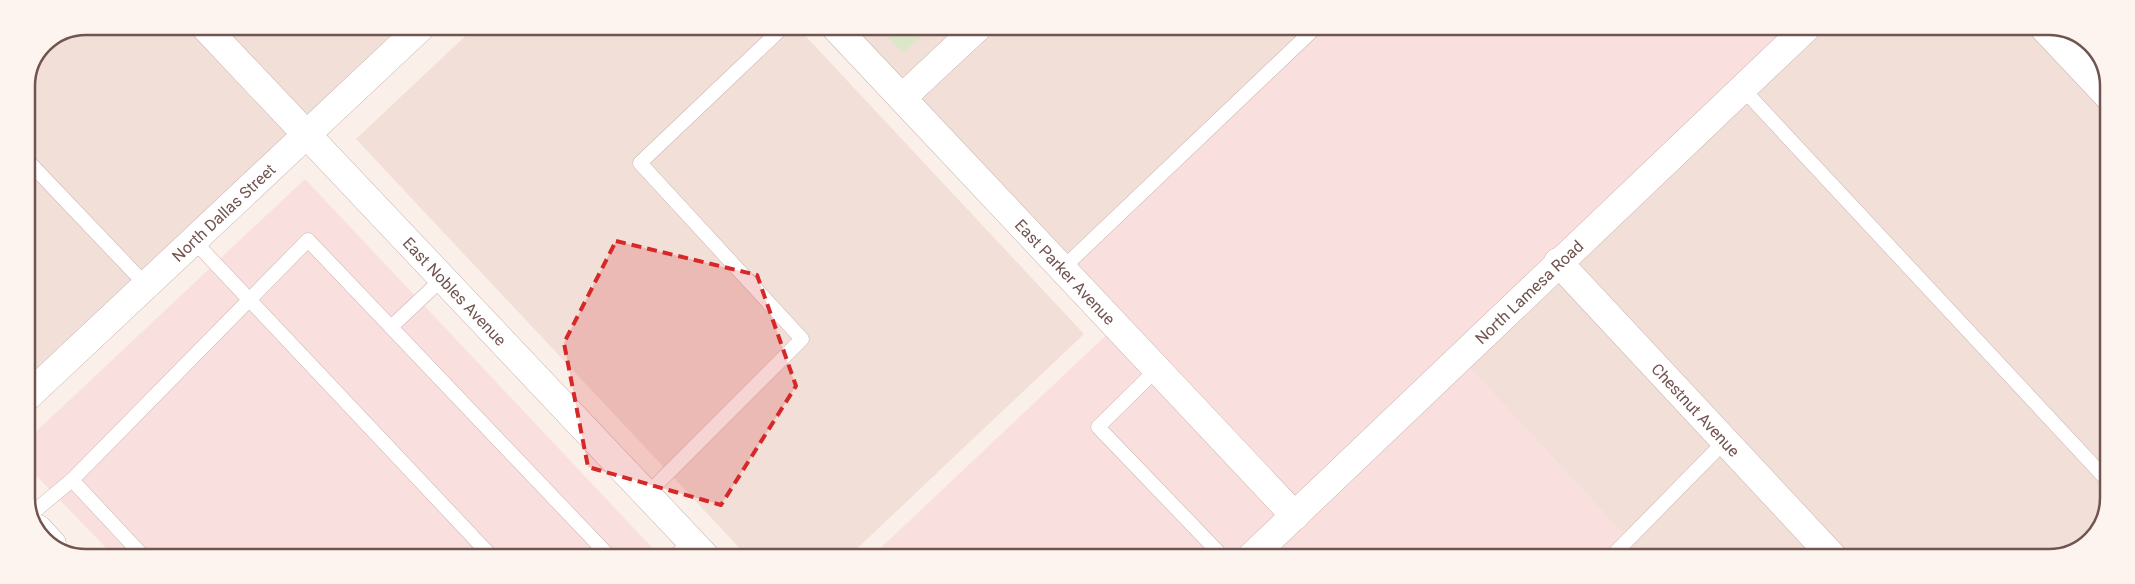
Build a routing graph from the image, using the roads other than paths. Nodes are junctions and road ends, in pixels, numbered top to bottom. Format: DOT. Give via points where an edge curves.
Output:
graph roads {
  1 [pos="212,35"];
  2 [pos="412,35"];
  3 [pos="775,35"];
  4 [pos="843,35"];
  5 [pos="969,35"];
  6 [pos="1309,35"];
  7 [pos="1799,35"];
  8 [pos="2050,35"];
  9 [pos="1742,88"];
  10 [pos="2100,88"];
  11 [pos="902,98"];
  12 [pos="306,135"];
  13 [pos="35,168"];
  14 [pos="194,241"];
  15 [pos="1558,262"];
  16 [pos="1062,268"];
  17 [pos="442,278"];
  18 [pos="146,285"];
  19 [pos="250,300"];
  20 [pos="391,327"];
  21 [pos="1157,369"];
  22 [pos="35,390"];
  23 [pos="1725,441"];
  24 [pos="2100,472"];
  25 [pos="72,480"];
  26 [pos="647,494"];
  27 [pos="37,510"];
  28 [pos="1295,516"];
  29 [pos="136,549"];
  30 [pos="484,549"];
  31 [pos="602,549"];
  32 [pos="688,549"];
  33 [pos="1215,549"];
  34 [pos="1260,549"];
  35 [pos="1619,549"];
  36 [pos="1826,549"];
  1 -- 12 [label="street, East Nobles Avenue"];
  2 -- 12 [label="street, North Dallas Street"];
  3 -- 26 [label="lane" via="640,163 802,339"];
  4 -- 11 [label="street, East Parker Avenue"];
  5 -- 11 [label="street"];
  6 -- 16 [label="lane"];
  7 -- 9 [label="street, North Lamesa Road"];
  8 -- 10 [label="street"];
  9 -- 15 [label="street, North Lamesa Road"];
  9 -- 24 [label="lane"];
  11 -- 16 [label="street, East Parker Avenue"];
  12 -- 14 [label="street, North Dallas Street"];
  12 -- 17 [label="street, East Nobles Avenue"];
  13 -- 18 [label="lane"];
  14 -- 18 [label="street, North Dallas Street"];
  14 -- 19 [label="lane"];
  15 -- 23 [label="street, Chestnut Avenue"];
  15 -- 28 [label="street, North Lamesa Road"];
  16 -- 21 [label="street, East Parker Avenue"];
  17 -- 20 [label="lane"];
  17 -- 26 [label="street, East Nobles Avenue"];
  18 -- 22 [label="street, North Dallas Street"];
  19 -- 20 [label="lane" via="308,240"];
  19 -- 25 [label="lane"];
  19 -- 30 [label="lane"];
  20 -- 31 [label="lane"];
  21 -- 28 [label="street, East Parker Avenue"];
  21 -- 33 [label="lane" via="1098,426"];
  23 -- 35 [label="lane"];
  23 -- 36 [label="street, Chestnut Avenue"];
  25 -- 27 [label="lane"];
  25 -- 29 [label="lane"];
  26 -- 32 [label="street, East Nobles Avenue"];
  28 -- 34 [label="street, North Lamesa Road"];
}
